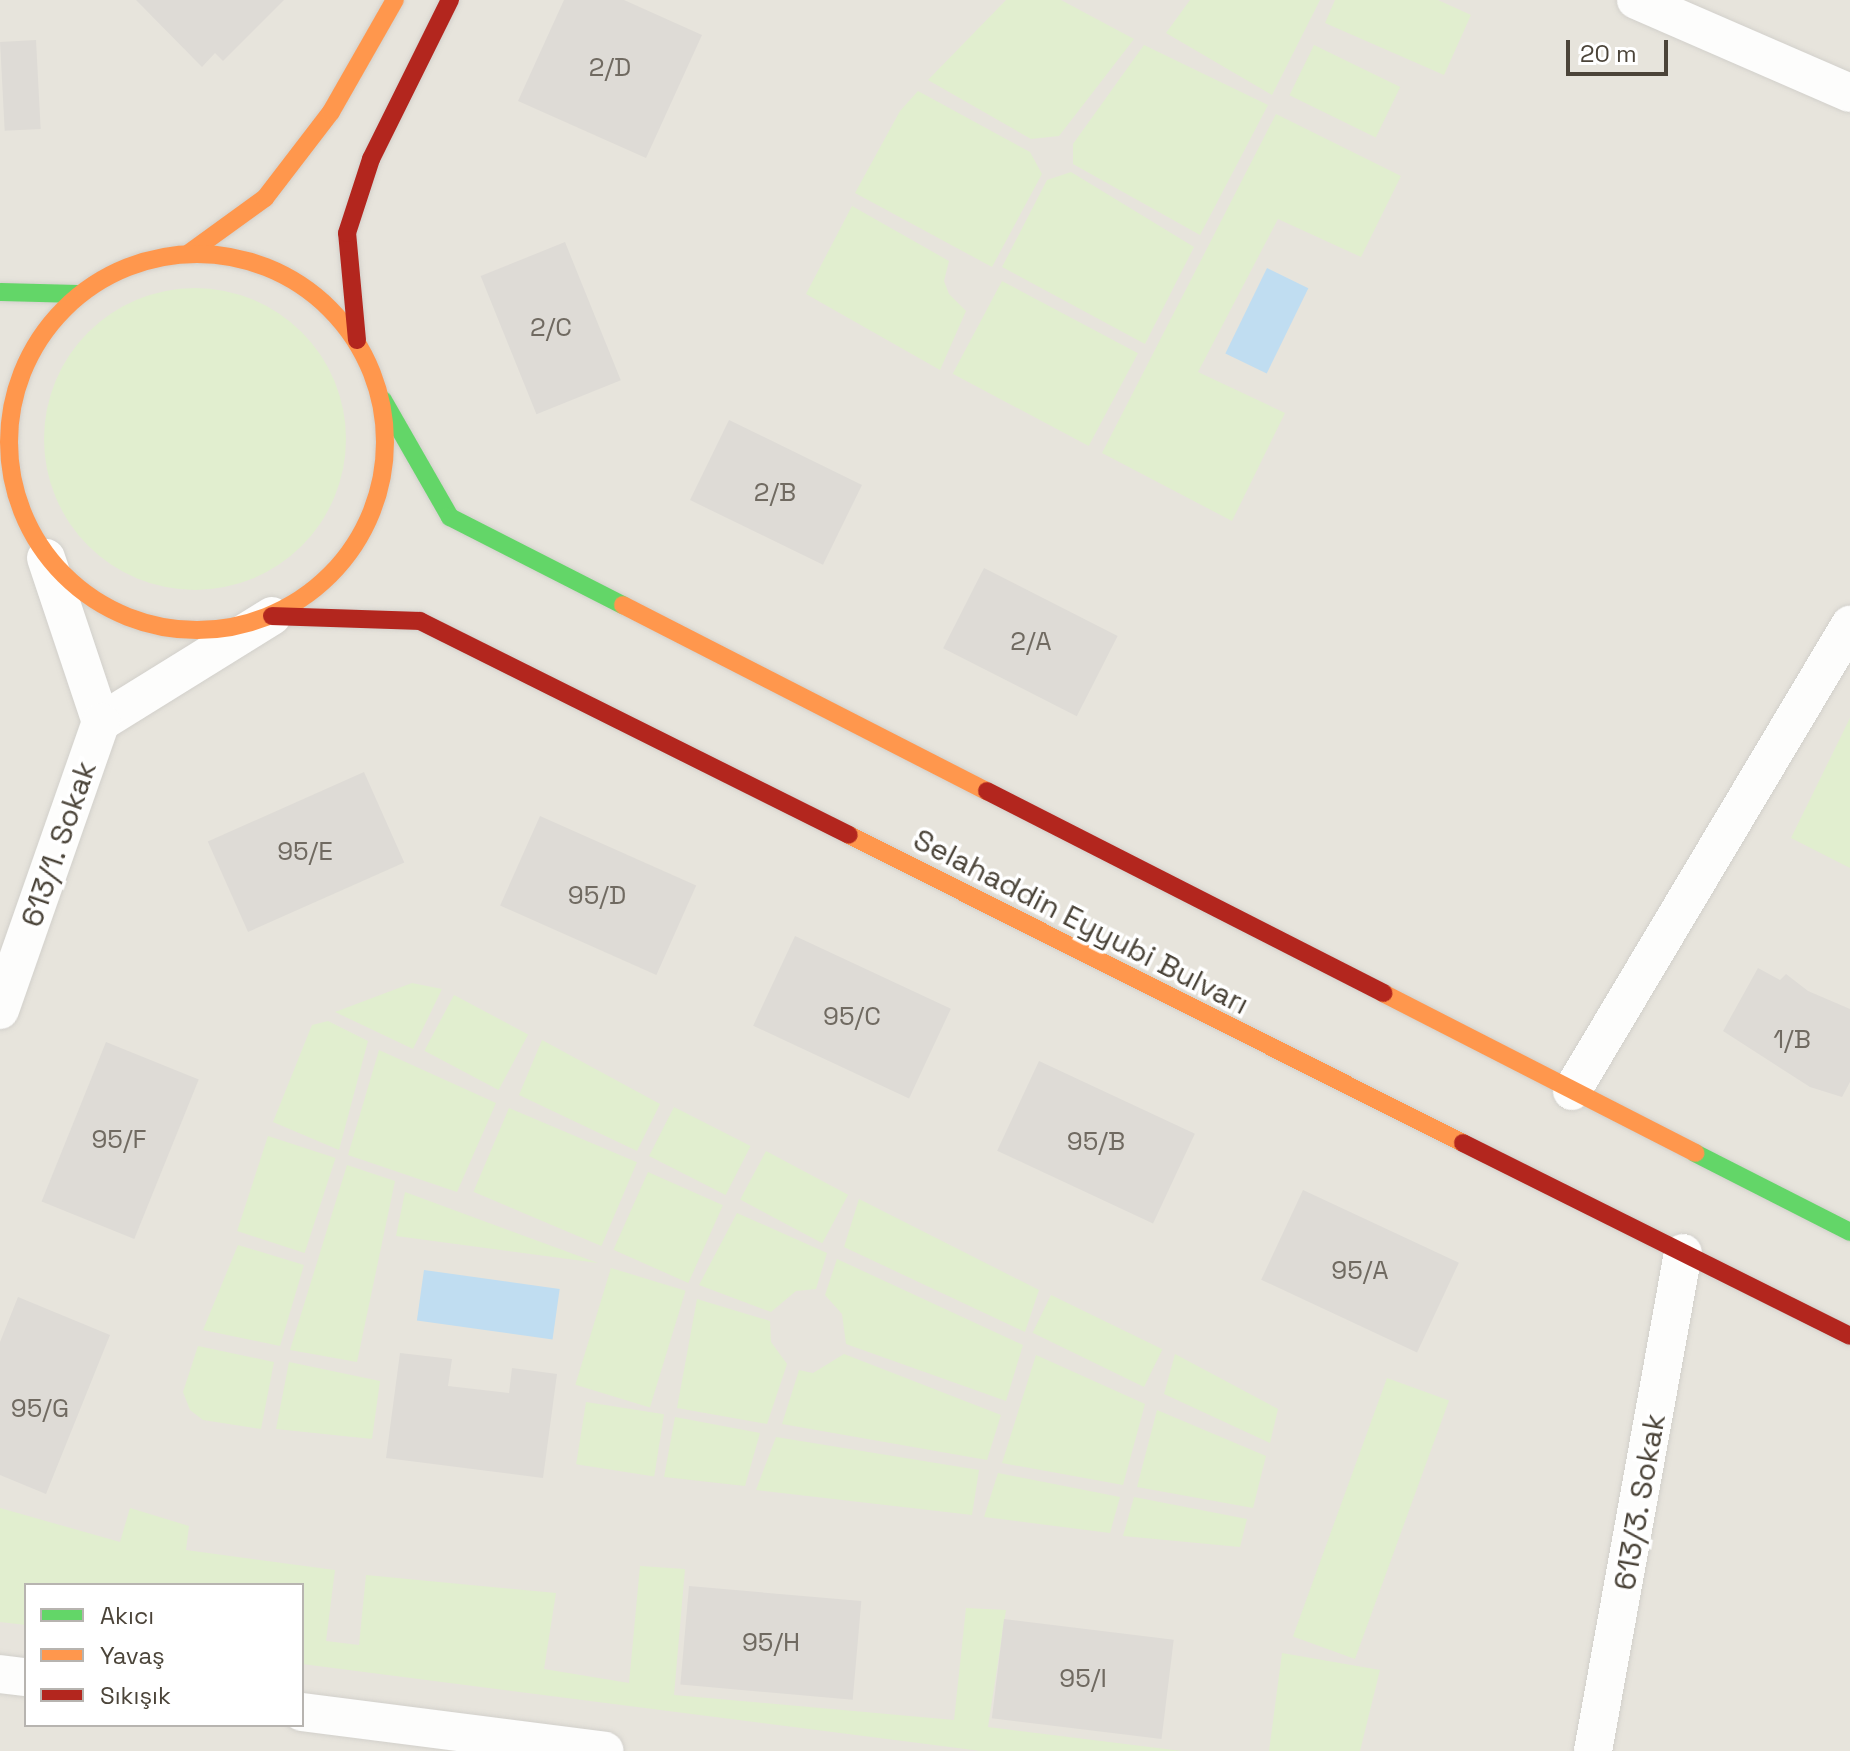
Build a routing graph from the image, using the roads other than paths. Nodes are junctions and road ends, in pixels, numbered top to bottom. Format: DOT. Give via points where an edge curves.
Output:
graph roads {
  1 [pos="395,0"];
  2 [pos="450,0"];
  3 [pos="1636,0"];
  4 [pos="1850,93"];
  5 [pos="189,253"];
  6 [pos="0,292"];
  7 [pos="79,294"];
  8 [pos="357,340"];
  9 [pos="383,400"];
  10 [pos="0,488"];
  11 [pos="18,507"];
  12 [pos="46,558"];
  13 [pos="272,616"];
  14 [pos="1850,625"];
  15 [pos="101,722"];
  16 [pos="0,1010"];
  17 [pos="1572,1091"];
  18 [pos="1850,1232"];
  19 [pos="1683,1253"];
  20 [pos="1850,1336"];
  21 [pos="0,1674"];
  22 [pos="24,1677"];
  23 [pos="304,1712"];
  24 [pos="605,1751"];
  25 [pos="1593,1751"];
  1 -- 5 [label="main road" via="331,112 265,198"];
  2 -- 8 [label="main road" via="371,159 347,233"];
  3 -- 4 [label="street"];
  5 -- 7 [label="main road" via="131,265"];
  5 -- 8 [label="main road" via="254,262 312,292"];
  6 -- 7 [label="main road"];
  7 -- 11 [label="main road" via="39,336 14,390 7,449"];
  8 -- 9 [label="main road"];
  9 -- 13 [label="main road" via="386,466 367,529 327,581"];
  9 -- 17 [label="main road" via="450,517"];
  10 -- 11 [label="main road"];
  11 -- 12 [label="main road"];
  12 -- 13 [label="main road" via="90,599 143,624 208,632"];
  12 -- 15 [label="street"];
  13 -- 15 [label="street"];
  13 -- 19 [label="main road, Selahaddin Eyyubi Bulvarı" via="420,621"];
  14 -- 17 [label="street"];
  15 -- 16 [label="street, 613/1. Sokak"];
  17 -- 18 [label="main road"];
  19 -- 20 [label="main road, Selahaddin Eyyubi Bulvarı"];
  19 -- 25 [label="street, 613/3. Sokak"];
  21 -- 22 [label="street"];
  23 -- 24 [label="street"];
}
